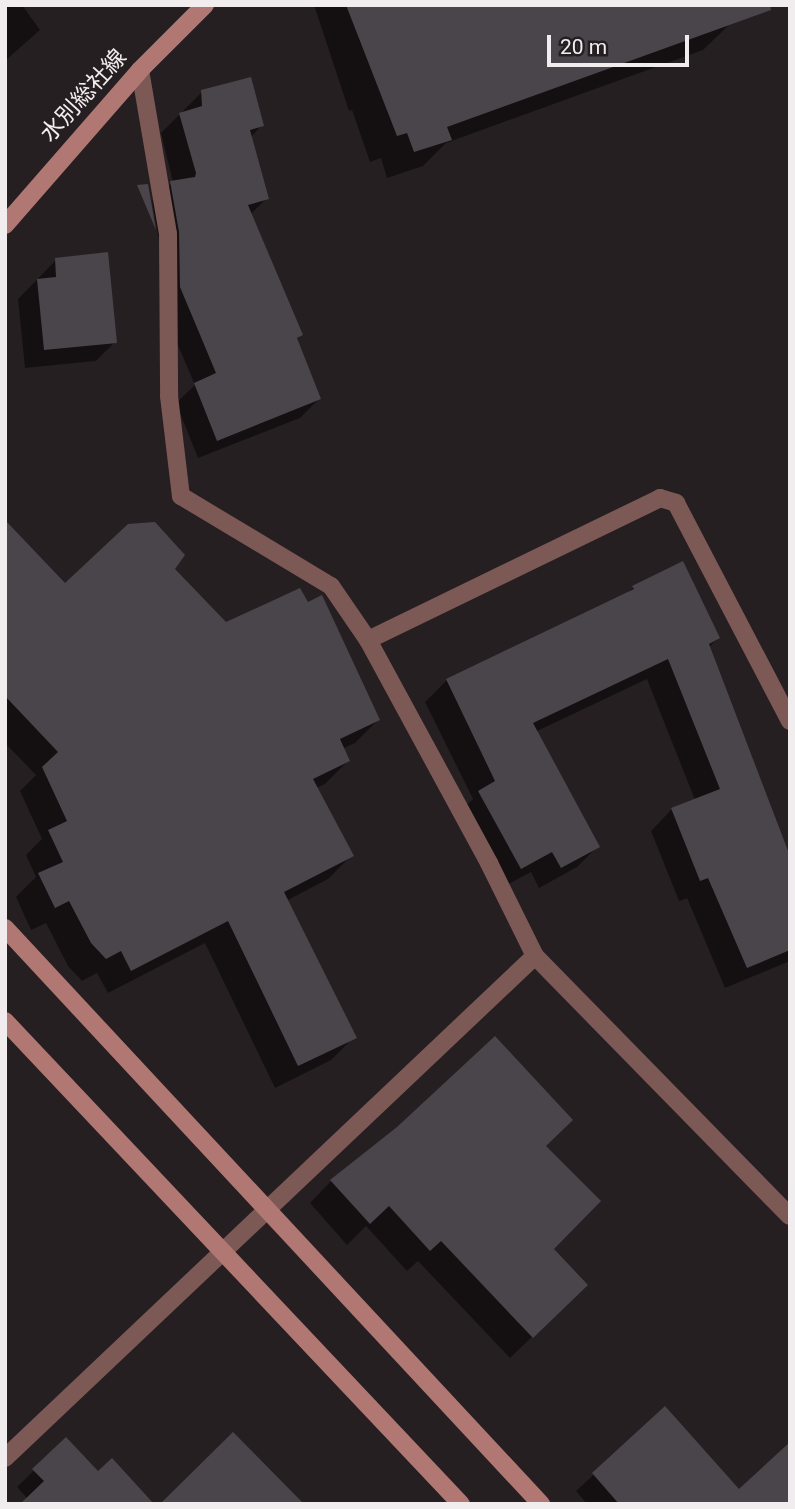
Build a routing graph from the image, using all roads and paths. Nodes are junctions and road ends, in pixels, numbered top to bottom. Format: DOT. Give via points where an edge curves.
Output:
graph roads {
  1 [pos="205,5"];
  2 [pos="140,70"];
  3 [pos="5,225"];
  4 [pos="368,640"];
  5 [pos="790,721"];
  6 [pos="5,928"];
  7 [pos="535,956"];
  8 [pos="5,1021"];
  9 [pos="267,1209"];
  10 [pos="790,1216"];
  11 [pos="223,1251"];
  12 [pos="5,1458"];
  13 [pos="461,1504"];
  14 [pos="541,1504"];
  1 -- 2 [label="street, 水別総社線"];
  2 -- 3 [label="street, 水別総社線"];
  2 -- 4 [label="street" via="168,234 169,396 181,496 331,586"];
  4 -- 5 [label="street" via="660,498 676,503"];
  4 -- 7 [label="street"];
  6 -- 9 [label="street"];
  7 -- 9 [label="street"];
  7 -- 10 [label="street"];
  8 -- 11 [label="street"];
  9 -- 11 [label="street"];
  9 -- 14 [label="street"];
  11 -- 12 [label="street"];
  11 -- 13 [label="street"];
}
